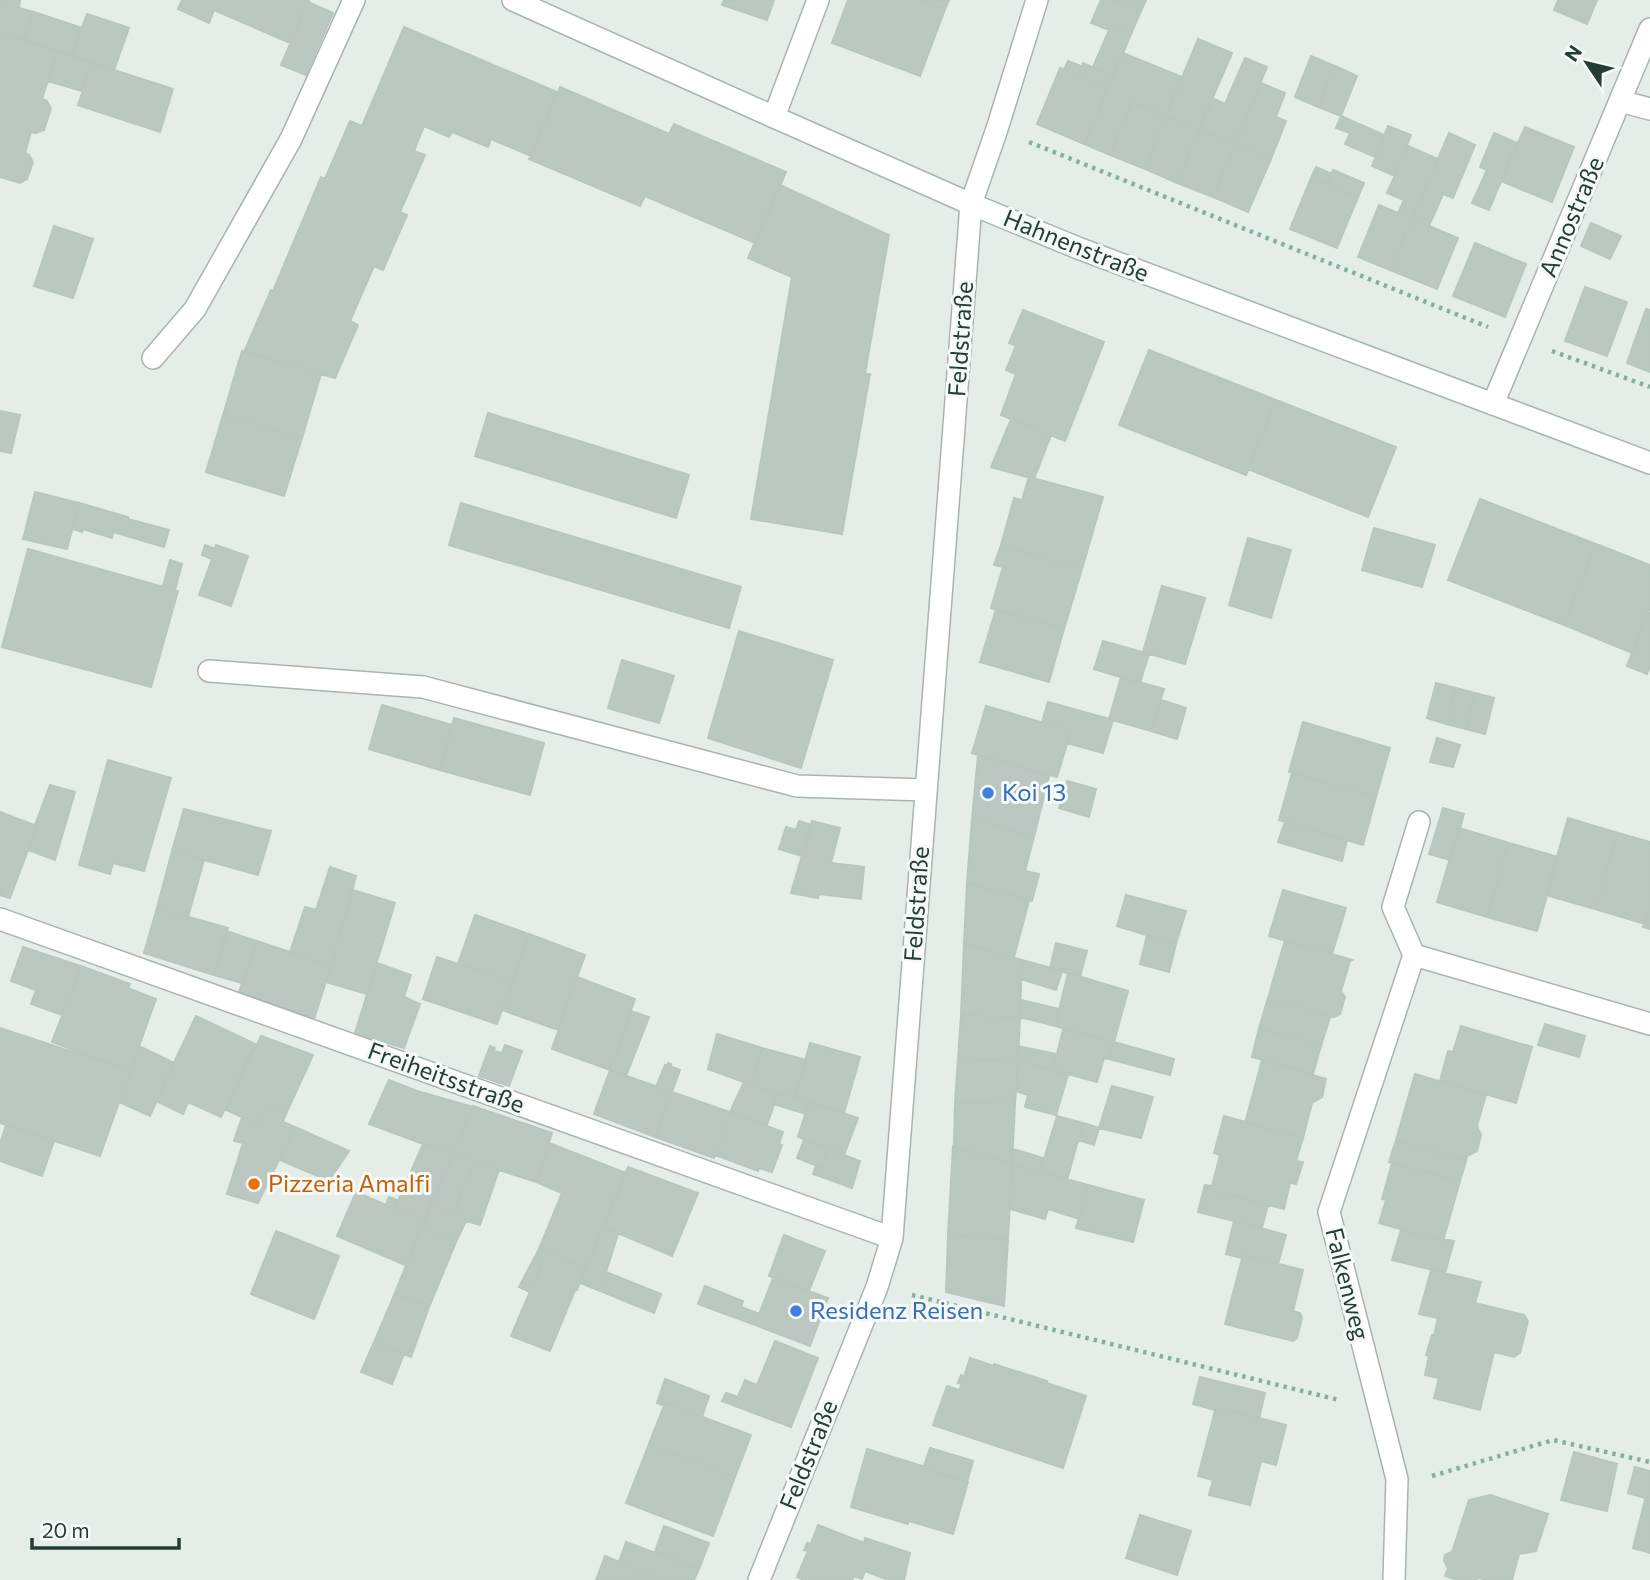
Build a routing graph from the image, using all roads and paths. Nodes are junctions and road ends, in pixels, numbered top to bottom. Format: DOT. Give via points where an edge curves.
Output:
graph roads {
  1 [pos="354,0"];
  2 [pos="513,0"];
  3 [pos="818,0"];
  4 [pos="1037,0"];
  5 [pos="1650,29"];
  6 [pos="1620,101"];
  7 [pos="1650,109"];
  8 [pos="774,117"];
  9 [pos="997,129"];
  10 [pos="971,204"];
  11 [pos="1520,340"];
  12 [pos="153,358"];
  13 [pos="1650,387"];
  14 [pos="1493,404"];
  15 [pos="1650,463"];
  16 [pos="209,671"];
  17 [pos="926,790"];
  18 [pos="1419,822"];
  19 [pos="0,919"];
  20 [pos="1414,955"];
  21 [pos="1650,1024"];
  22 [pos="892,1238"];
  23 [pos="877,1287"];
  24 [pos="1378,1409"];
  25 [pos="1650,1462"];
  26 [pos="1397,1479"];
  27 [pos="759,1580"];
  28 [pos="1394,1580"];
  1 -- 12 [label="street" via="291,139 195,309"];
  2 -- 8 [label="street, Hahnenstraße"];
  3 -- 8 [label="street"];
  4 -- 9 [label="street, Feldstraße"];
  5 -- 6 [label="street, Annostraße"];
  6 -- 7 [label="street"];
  6 -- 11 [label="street, Annostraße"];
  8 -- 10 [label="street, Hahnenstraße"];
  9 -- 10 [label="street, Feldstraße"];
  9 -- 11 [label="path"];
  10 -- 14 [label="street, Hahnenstraße"];
  10 -- 17 [label="street, Feldstraße"];
  11 -- 13 [label="path"];
  11 -- 14 [label="street, Annostraße"];
  14 -- 15 [label="street, Hahnenstraße"];
  16 -- 17 [label="street" via="423,687 797,786"];
  17 -- 22 [label="street, Feldstraße"];
  18 -- 20 [label="street" via="1393,907"];
  19 -- 22 [label="street, Freiheitsstraße"];
  20 -- 21 [label="street"];
  20 -- 24 [label="street, Falkenweg" via="1329,1212"];
  22 -- 23 [label="street, Feldstraße"];
  23 -- 24 [label="path"];
  23 -- 27 [label="street, Feldstraße"];
  24 -- 26 [label="street, Falkenweg"];
  25 -- 26 [label="path" via="1553,1440 1418,1480"];
  26 -- 28 [label="street, Falkenweg"];
}
